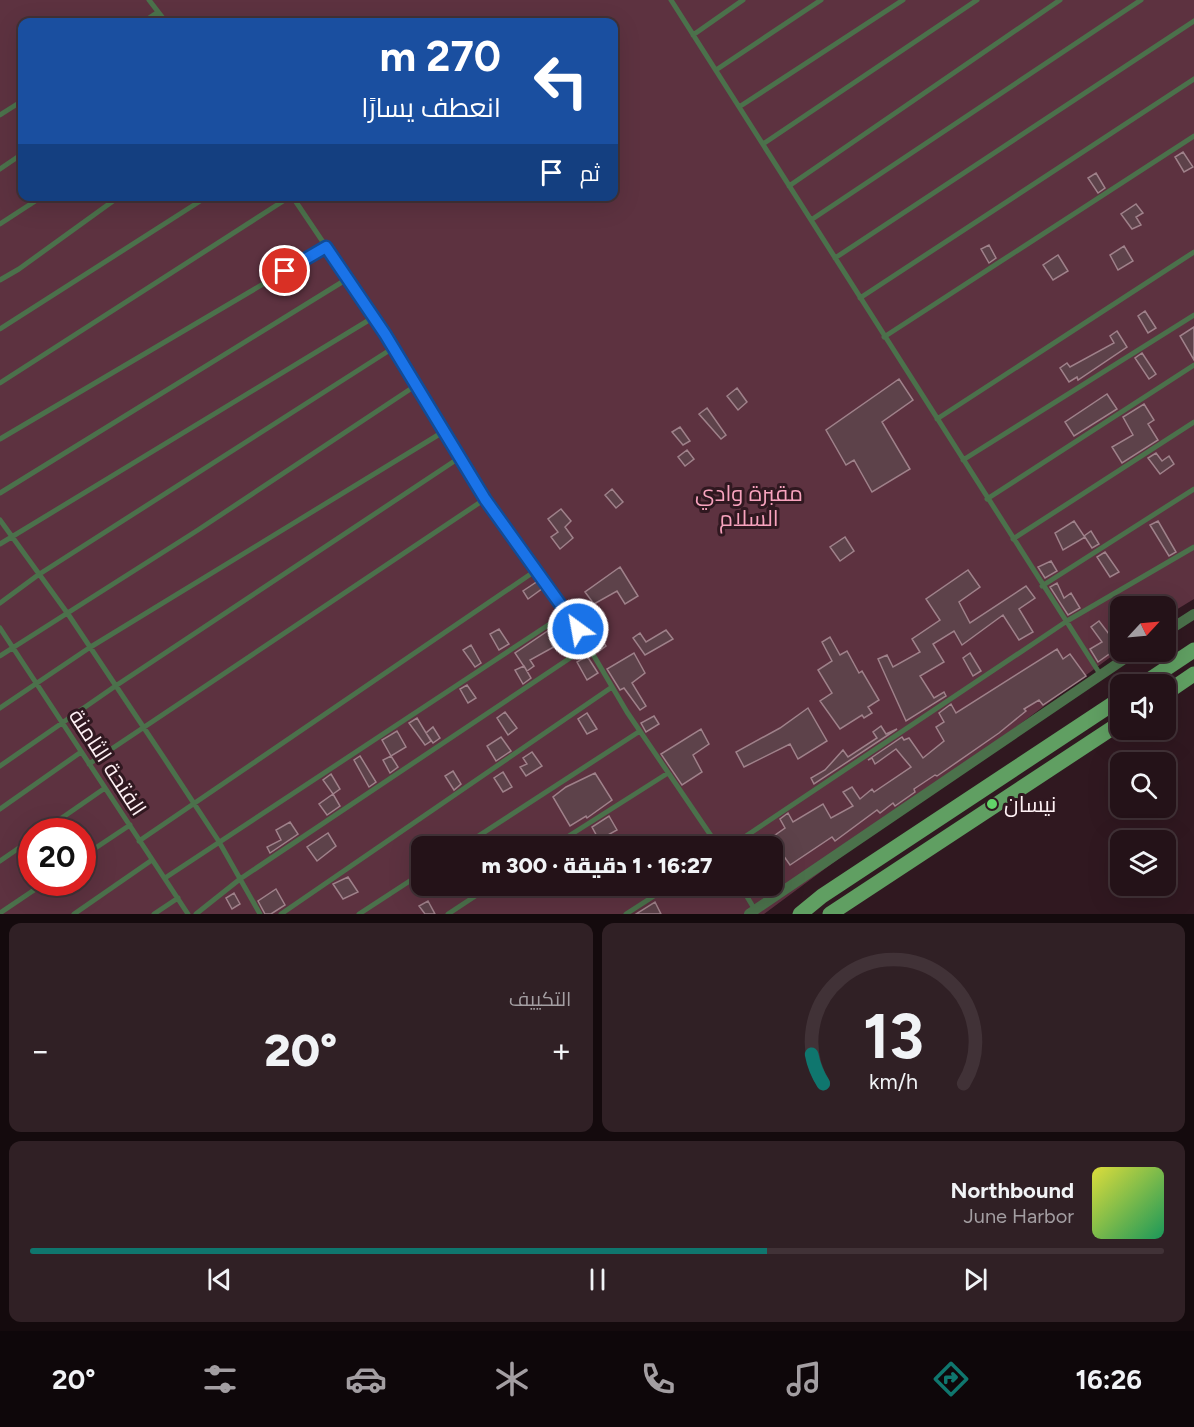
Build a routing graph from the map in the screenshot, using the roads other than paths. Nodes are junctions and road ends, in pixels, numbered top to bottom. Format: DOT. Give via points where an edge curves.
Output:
graph roads {
  1 [pos="148,0"];
  2 [pos="671,0"];
  3 [pos="743,0"];
  4 [pos="821,0"];
  5 [pos="903,0"];
  6 [pos="977,0"];
  7 [pos="1060,0"];
  8 [pos="1141,0"];
  9 [pos="158,12"];
  10 [pos="149,18"];
  11 [pos="163,18"];
  12 [pos="1194,21"];
  13 [pos="693,35"];
  14 [pos="716,70"];
  15 [pos="1194,79"];
  16 [pos="18,103"];
  17 [pos="739,106"];
  18 [pos="0,115"];
  19 [pos="1194,136"];
  20 [pos="763,144"];
  21 [pos="18,157"];
  22 [pos="0,169"];
  23 [pos="789,186"];
  24 [pos="35,201"];
  25 [pos="113,201"];
  26 [pos="200,201"];
  27 [pos="283,201"];
  28 [pos="294,201"];
  29 [pos="811,220"];
  30 [pos="0,224"];
  31 [pos="326,247"];
  32 [pos="1194,252"];
  33 [pos="835,258"];
  34 [pos="347,279"];
  35 [pos="0,280"];
  36 [pos="860,298"];
  37 [pos="1194,315"];
  38 [pos="374,317"];
  39 [pos="0,329"];
  40 [pos="885,337"];
  41 [pos="393,348"];
  42 [pos="1194,365"];
  43 [pos="0,383"];
  44 [pos="415,386"];
  45 [pos="937,419"];
  46 [pos="1194,422"];
  47 [pos="443,432"];
  48 [pos="0,439"];
  49 [pos="459,458"];
  50 [pos="963,460"];
  51 [pos="1194,489"];
  52 [pos="0,493"];
  53 [pos="485,499"];
  54 [pos="987,499"];
  55 [pos="0,520"];
  56 [pos="12,536"];
  57 [pos="1013,539"];
  58 [pos="0,544"];
  59 [pos="1194,546"];
  60 [pos="538,569"];
  61 [pos="38,575"];
  62 [pos="1042,586"];
  63 [pos="0,603"];
  64 [pos="568,612"];
  65 [pos="68,614"];
  66 [pos="1194,614"];
  67 [pos="1067,621"];
  68 [pos="1176,626"];
  69 [pos="0,628"];
  70 [pos="588,646"];
  71 [pos="13,647"];
  72 [pos="89,648"];
  73 [pos="1194,650"];
  74 [pos="0,656"];
  75 [pos="1119,662"];
  76 [pos="1100,674"];
  77 [pos="1158,674"];
  78 [pos="1194,674"];
  79 [pos="36,683"];
  80 [pos="1176,686"];
  81 [pos="114,687"];
  82 [pos="612,687"];
  83 [pos="1110,706"];
  84 [pos="0,708"];
  85 [pos="63,724"];
  86 [pos="143,727"];
  87 [pos="1110,730"];
  88 [pos="640,731"];
  89 [pos="81,752"];
  90 [pos="89,764"];
  91 [pos="0,766"];
  92 [pos="676,781"];
  93 [pos="105,788"];
  94 [pos="194,804"];
  95 [pos="0,809"];
  96 [pos="62,818"];
  97 [pos="130,825"];
  98 [pos="479,836"];
  99 [pos="569,836"];
  100 [pos="712,836"];
  101 [pos="746,836"];
  102 [pos="140,840"];
  103 [pos="218,840"];
  104 [pos="96,848"];
  105 [pos="18,849"];
  106 [pos="152,860"];
  107 [pos="0,861"];
  108 [pos="165,878"];
  109 [pos="240,879"];
  110 [pos="411,880"];
  111 [pos="26,896"];
  112 [pos="475,896"];
  113 [pos="654,896"];
  114 [pos="745,896"];
  115 [pos="178,898"];
  116 [pos="752,912"];
  117 [pos="0,914"];
  118 [pos="74,914"];
  119 [pos="154,914"];
  120 [pos="188,914"];
  121 [pos="195,914"];
  122 [pos="260,914"];
  123 [pos="281,914"];
  124 [pos="359,914"];
  125 [pos="448,914"];
  126 [pos="626,914"];
  127 [pos="800,914"];
  128 [pos="830,914"];
  1 -- 9 [label="lane"];
  2 -- 13 [label="lane"];
  3 -- 13 [label="lane"];
  4 -- 14 [label="lane"];
  5 -- 17 [label="lane"];
  6 -- 20 [label="lane"];
  7 -- 23 [label="lane"];
  8 -- 29 [label="lane"];
  9 -- 10 [label="lane"];
  9 -- 11 [label="lane"];
  12 -- 33 [label="lane"];
  13 -- 14 [label="lane"];
  14 -- 17 [label="lane"];
  15 -- 36 [label="lane"];
  16 -- 18 [label="lane"];
  17 -- 20 [label="lane"];
  19 -- 40 [label="lane"];
  20 -- 23 [label="lane"];
  21 -- 22 [label="lane"];
  23 -- 29 [label="lane"];
  24 -- 30 [label="lane"];
  25 -- 35 [label="lane"];
  26 -- 39 [label="lane"];
  27 -- 43 [label="lane"];
  28 -- 31 [label="lane"];
  29 -- 33 [label="lane"];
  31 -- 34 [label="lane"];
  31 -- 48 [label="lane"];
  32 -- 45 [label="lane"];
  33 -- 36 [label="lane"];
  34 -- 38 [label="lane"];
  34 -- 52 [label="lane"];
  36 -- 40 [label="lane"];
  37 -- 50 [label="lane"];
  38 -- 41 [label="lane"];
  38 -- 56 [label="lane"];
  40 -- 45 [label="lane"];
  41 -- 44 [label="lane"];
  41 -- 61 [label="lane"];
  42 -- 54 [label="lane"];
  44 -- 47 [label="lane"];
  44 -- 65 [label="lane"];
  45 -- 50 [label="lane"];
  46 -- 57 [label="lane"];
  47 -- 49 [label="lane"];
  47 -- 72 [label="lane"];
  49 -- 53 [label="lane"];
  49 -- 81 [label="lane"];
  50 -- 54 [label="lane"];
  51 -- 62 [label="lane"];
  53 -- 60 [label="lane"];
  53 -- 86 [label="lane"];
  54 -- 57 [label="lane"];
  55 -- 56 [label="lane"];
  56 -- 58 [label="lane"];
  56 -- 61 [label="lane"];
  57 -- 62 [label="lane"];
  59 -- 67 [label="lane"];
  60 -- 64 [label="lane"];
  60 -- 94 [label="lane"];
  61 -- 63 [label="lane"];
  61 -- 65 [label="lane"];
  62 -- 67 [label="lane"];
  64 -- 70 [label="lane"];
  64 -- 103 [label="lane"];
  65 -- 71 [label="lane"];
  65 -- 72 [label="lane"];
  66 -- 68 [label="street"];
  67 -- 76 [label="lane"];
  67 -- 101 [label="lane"];
  69 -- 71 [label="lane, الفتحة الثامنة"];
  70 -- 82 [label="lane"];
  70 -- 109 [label="lane"];
  71 -- 74 [label="lane"];
  71 -- 79 [label="lane, الفتحة الثامنة"];
  72 -- 79 [label="lane"];
  72 -- 81 [label="lane"];
  73 -- 77 [label="main road"];
  75 -- 76 [label="street"];
  76 -- 116 [label="street"];
  78 -- 80 [label="main road"];
  79 -- 84 [label="lane"];
  79 -- 85 [label="lane, الفتحة الثامنة"];
  81 -- 85 [label="lane"];
  81 -- 86 [label="lane"];
  82 -- 88 [label="lane"];
  82 -- 123 [label="lane"];
  83 -- 127 [label="main road"];
  85 -- 89 [label="lane, الفتحة الثامنة"];
  85 -- 91 [label="lane"];
  86 -- 90 [label="lane"];
  86 -- 94 [label="lane"];
  87 -- 128 [label="main road"];
  88 -- 92 [label="lane"];
  88 -- 98 [label="lane"];
  89 -- 90 [label="lane, الفتحة الثامنة"];
  89 -- 95 [label="lane"];
  90 -- 93 [label="lane, الفتحة الثامنة"];
  92 -- 99 [label="lane" via="668,773"];
  92 -- 100 [label="lane"];
  93 -- 96 [label="lane"];
  93 -- 97 [label="lane, الفتحة الثامنة"];
  94 -- 102 [label="lane"];
  94 -- 103 [label="lane"];
  97 -- 102 [label="lane, الفتحة الثامنة"];
  97 -- 104 [label="lane"];
  102 -- 106 [label="lane, الفتحة الثامنة"];
  103 -- 108 [label="lane"];
  103 -- 109 [label="lane"];
  105 -- 107 [label="lane"];
  106 -- 108 [label="lane, الفتحة الثامنة"];
  106 -- 118 [label="lane"];
  108 -- 115 [label="lane, الفتحة الثامنة"];
  109 -- 121 [label="lane"];
  109 -- 122 [label="lane"];
  110 -- 124 [label="lane"];
  111 -- 117 [label="lane"];
  112 -- 125 [label="lane"];
  113 -- 126 [label="lane"];
  114 -- 116 [label="lane"];
  115 -- 119 [label="lane"];
  115 -- 120 [label="lane, الفتحة الثامنة"];
}
